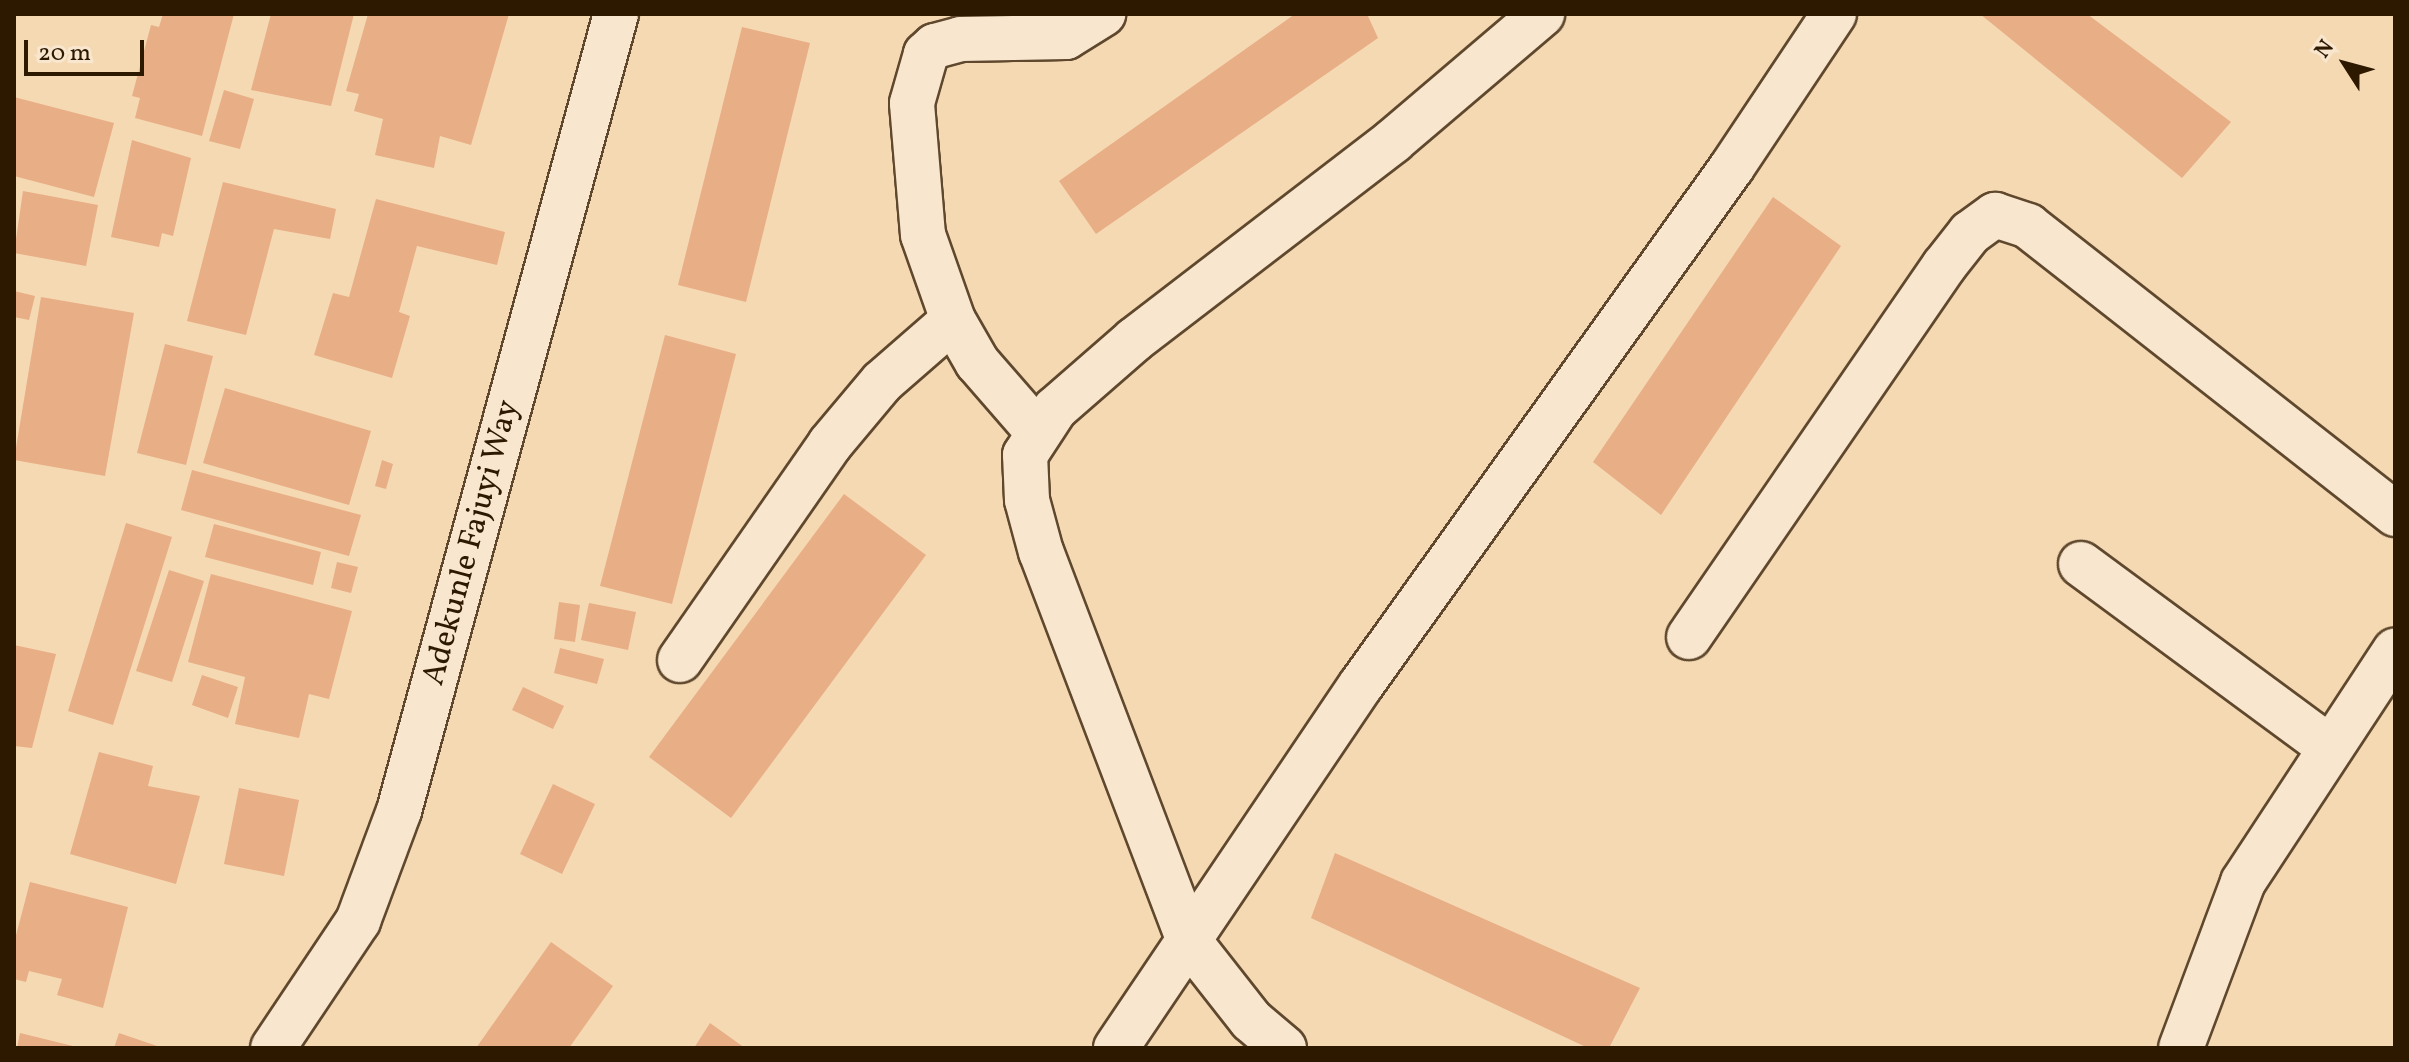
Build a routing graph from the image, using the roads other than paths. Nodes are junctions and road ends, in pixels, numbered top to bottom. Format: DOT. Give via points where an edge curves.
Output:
graph roads {
  1 [pos="616,14"];
  2 [pos="1103,14"];
  3 [pos="1542,14"];
  4 [pos="1834,14"];
  5 [pos="953,320"];
  6 [pos="1037,431"];
  7 [pos="2395,514"];
  8 [pos="2081,564"];
  9 [pos="1689,637"];
  10 [pos="2395,651"];
  11 [pos="680,660"];
  12 [pos="2328,746"];
  13 [pos="1189,941"];
  14 [pos="273,1048"];
  15 [pos="1116,1048"];
  16 [pos="1284,1048"];
  17 [pos="2181,1048"];
  1 -- 14 [label="street, Adekunle Fajuyi Way" via="399,811 358,921"];
  2 -- 5 [label="street" via="1087,29 1066,37 961,39 926,54 912,103 923,235"];
  3 -- 6 [label="street" via="1393,141 1134,340"];
  4 -- 13 [label="street" via="1732,167 1361,685"];
  5 -- 6 [label="street" via="977,362"];
  5 -- 11 [label="street" via="882,382 830,444"];
  6 -- 13 [label="street" via="1025,455 1027,500 1041,552"];
  7 -- 9 [label="street" via="2028,226 1995,215 1970,233 1944,266"];
  8 -- 12 [label="street"];
  10 -- 12 [label="street"];
  12 -- 17 [label="street" via="2243,882"];
  13 -- 15 [label="street"];
  13 -- 16 [label="street" via="1251,1020"];
}
